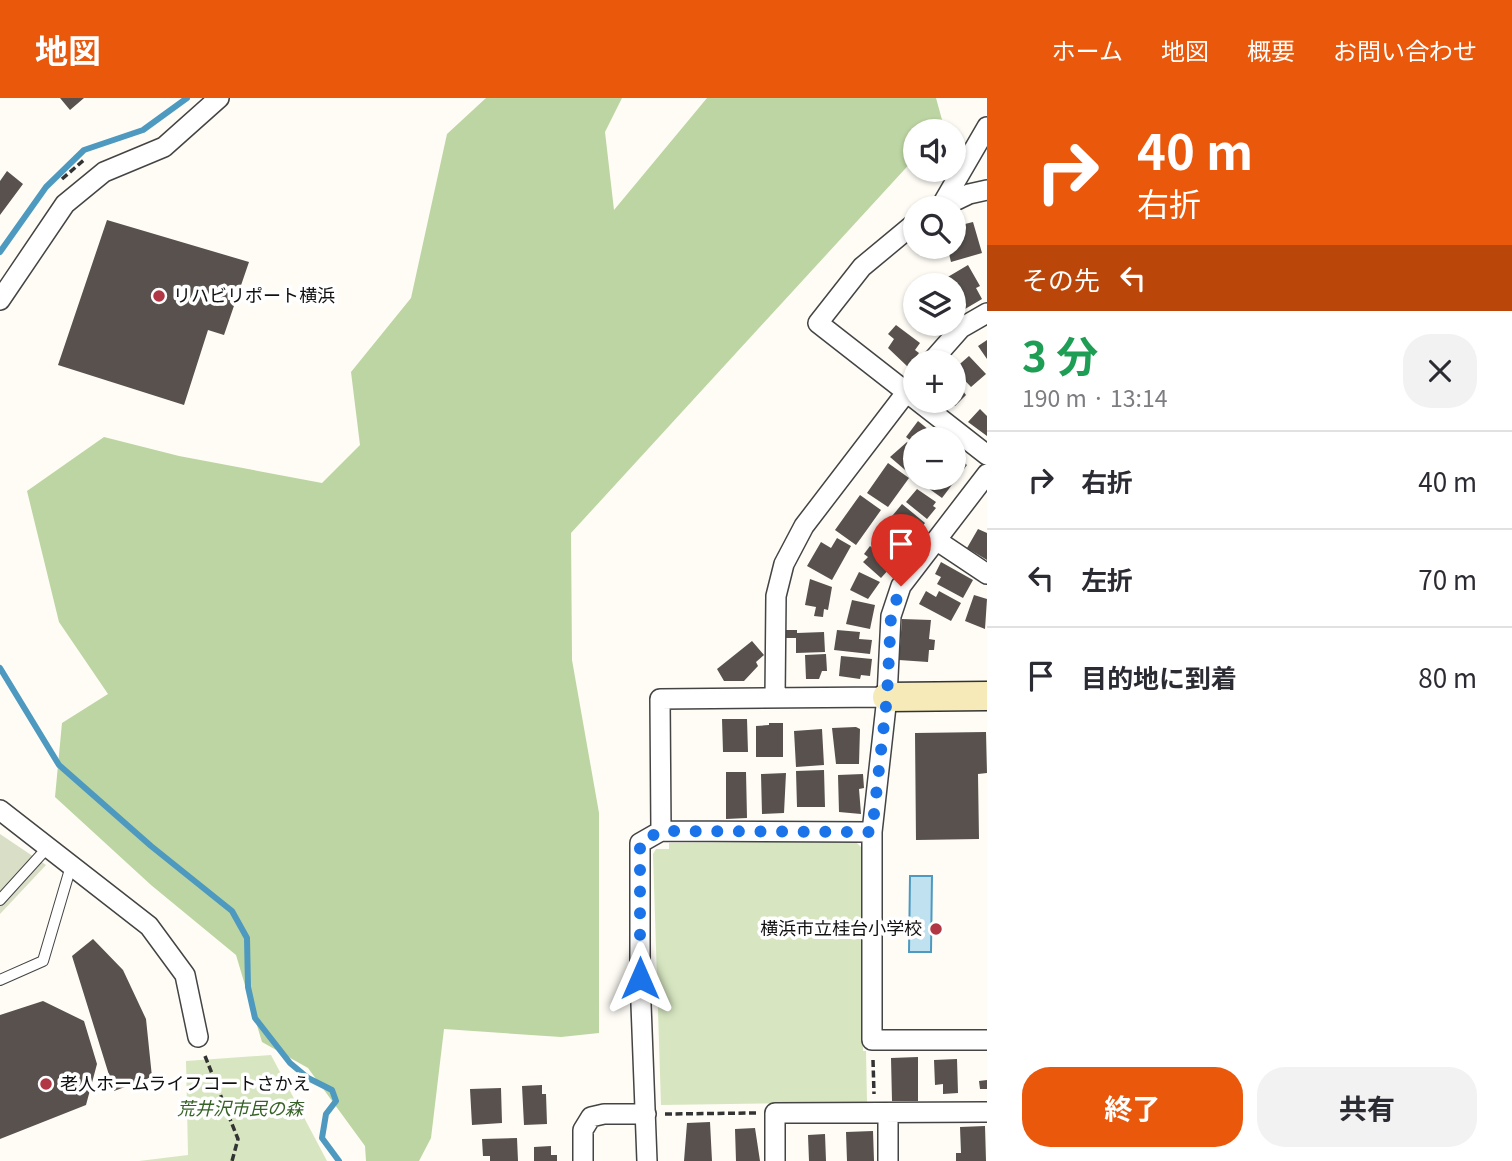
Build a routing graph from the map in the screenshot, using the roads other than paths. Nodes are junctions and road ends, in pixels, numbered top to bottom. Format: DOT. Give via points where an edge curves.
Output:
graph roads {
  1 [pos="219,98"];
  2 [pos="987,127"];
  3 [pos="987,190"];
  4 [pos="903,233"];
  5 [pos="0,300"];
  6 [pos="987,313"];
  7 [pos="942,350"];
  8 [pos="903,382"];
  9 [pos="903,396"];
  10 [pos="939,413"];
  11 [pos="987,455"];
  12 [pos="987,474"];
  13 [pos="936,540"];
  14 [pos="987,574"];
  15 [pos="987,696"];
  16 [pos="887,697"];
  17 [pos="775,698"];
  18 [pos="0,810"];
  19 [pos="661,831"];
  20 [pos="872,832"];
  21 [pos="48,847"];
  22 [pos="72,863"];
  23 [pos="0,900"];
  24 [pos="0,980"];
  25 [pos="198,1037"];
  26 [pos="987,1040"];
  27 [pos="987,1112"];
  28 [pos="881,1113"];
  29 [pos="646,1114"];
  30 [pos="583,1161"];
  31 [pos="647,1161"];
  32 [pos="775,1161"];
  33 [pos="888,1161"];
  1 -- 5 [label="street" via="164,148 104,172 65,204"];
  2 -- 3 [label="street" via="940,208"];
  4 -- 8 [label="street" via="862,267 818,323"];
  6 -- 7 [label="street" via="961,328"];
  9 -- 17 [label="street" via="804,526 784,564 776,596"];
  10 -- 11 [label="street"];
  12 -- 13 [label="street"];
  13 -- 14 [label="street"];
  13 -- 16 [label="street" via="901,586 891,616"];
  15 -- 16 [label="street"];
  16 -- 17 [label="street"];
  16 -- 20 [label="street"];
  17 -- 19 [label="street" via="660,699"];
  18 -- 21 [label="street"];
  19 -- 20 [label="street"];
  19 -- 29 [label="street" via="640,842"];
  20 -- 26 [label="street" via="872,1041"];
  21 -- 22 [label="street"];
  21 -- 23 [label="lane"];
  22 -- 24 [label="lane" via="43,961"];
  22 -- 25 [label="street" via="149,926 185,975"];
  27 -- 28 [label="street"];
  28 -- 32 [label="street" via="775,1113"];
  28 -- 33 [label="street"];
  29 -- 30 [label="street" via="591,1117 583,1130"];
  29 -- 31 [label="street"];
}
